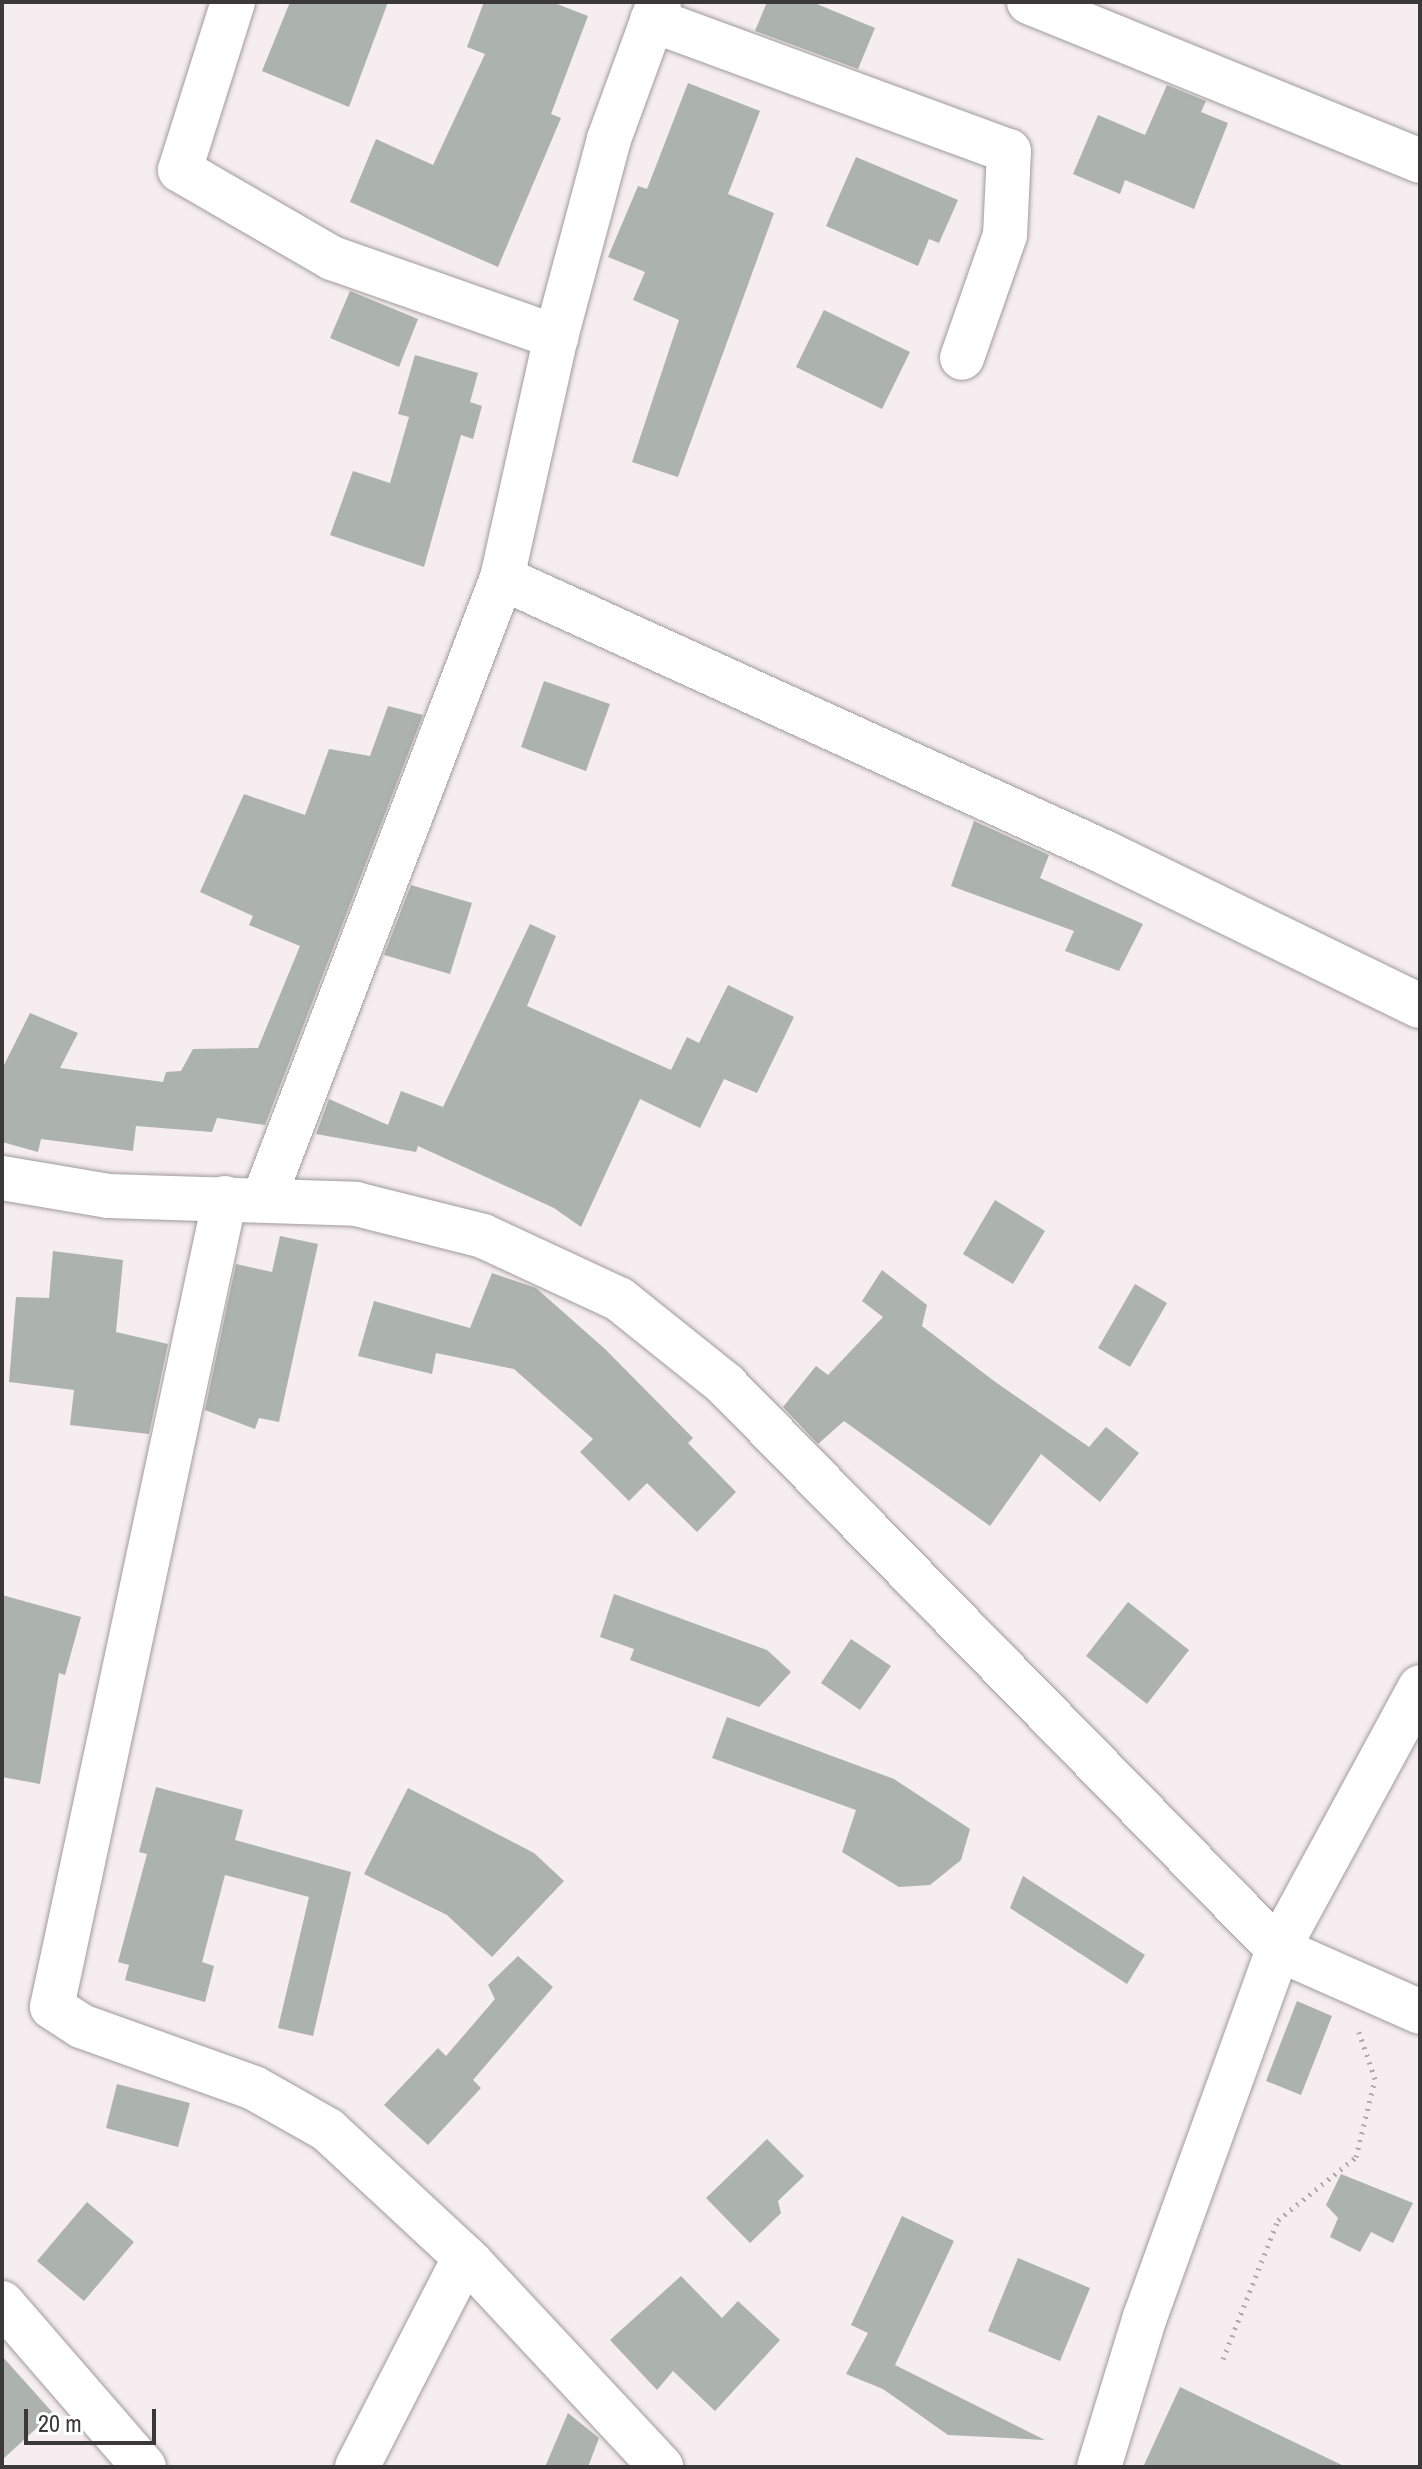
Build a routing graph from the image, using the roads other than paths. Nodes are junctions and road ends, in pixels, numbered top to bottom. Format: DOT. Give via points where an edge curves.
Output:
graph roads {
  1 [pos="233,2"];
  2 [pos="1029,2"];
  3 [pos="655,11"];
  4 [pos="1074,11"];
  5 [pos="1420,161"];
  6 [pos="556,337"];
  7 [pos="962,358"];
  8 [pos="502,578"];
  9 [pos="1420,1006"];
  10 [pos="2,1178"];
  11 [pos="244,1198"];
  12 [pos="1420,1687"];
  13 [pos="1278,1949"];
  14 [pos="1420,2012"];
  15 [pos="465,2257"];
  16 [pos="2,2303"];
  17 [pos="652,2463"];
  18 [pos="144,2467"];
  19 [pos="357,2467"];
  20 [pos="1099,2467"];
  1 -- 6 [label="street" via="180,170 332,258"];
  2 -- 4 [label="street"];
  3 -- 6 [label="street" via="609,139"];
  3 -- 7 [label="street" via="1009,151 1005,235"];
  4 -- 5 [label="street"];
  6 -- 8 [label="street"];
  8 -- 9 [label="street" via="1106,853"];
  8 -- 11 [label="street"];
  10 -- 11 [label="street" via="108,1196"];
  11 -- 13 [label="street" via="356,1204 483,1236 619,1299 725,1384"];
  11 -- 15 [label="street" via="52,2007 81,2026 254,2088 328,2130"];
  12 -- 13 [label="street"];
  13 -- 14 [label="street"];
  13 -- 20 [label="street" via="1145,2317"];
  15 -- 17 [label="street"];
  15 -- 19 [label="street"];
  16 -- 18 [label="street"];
}
